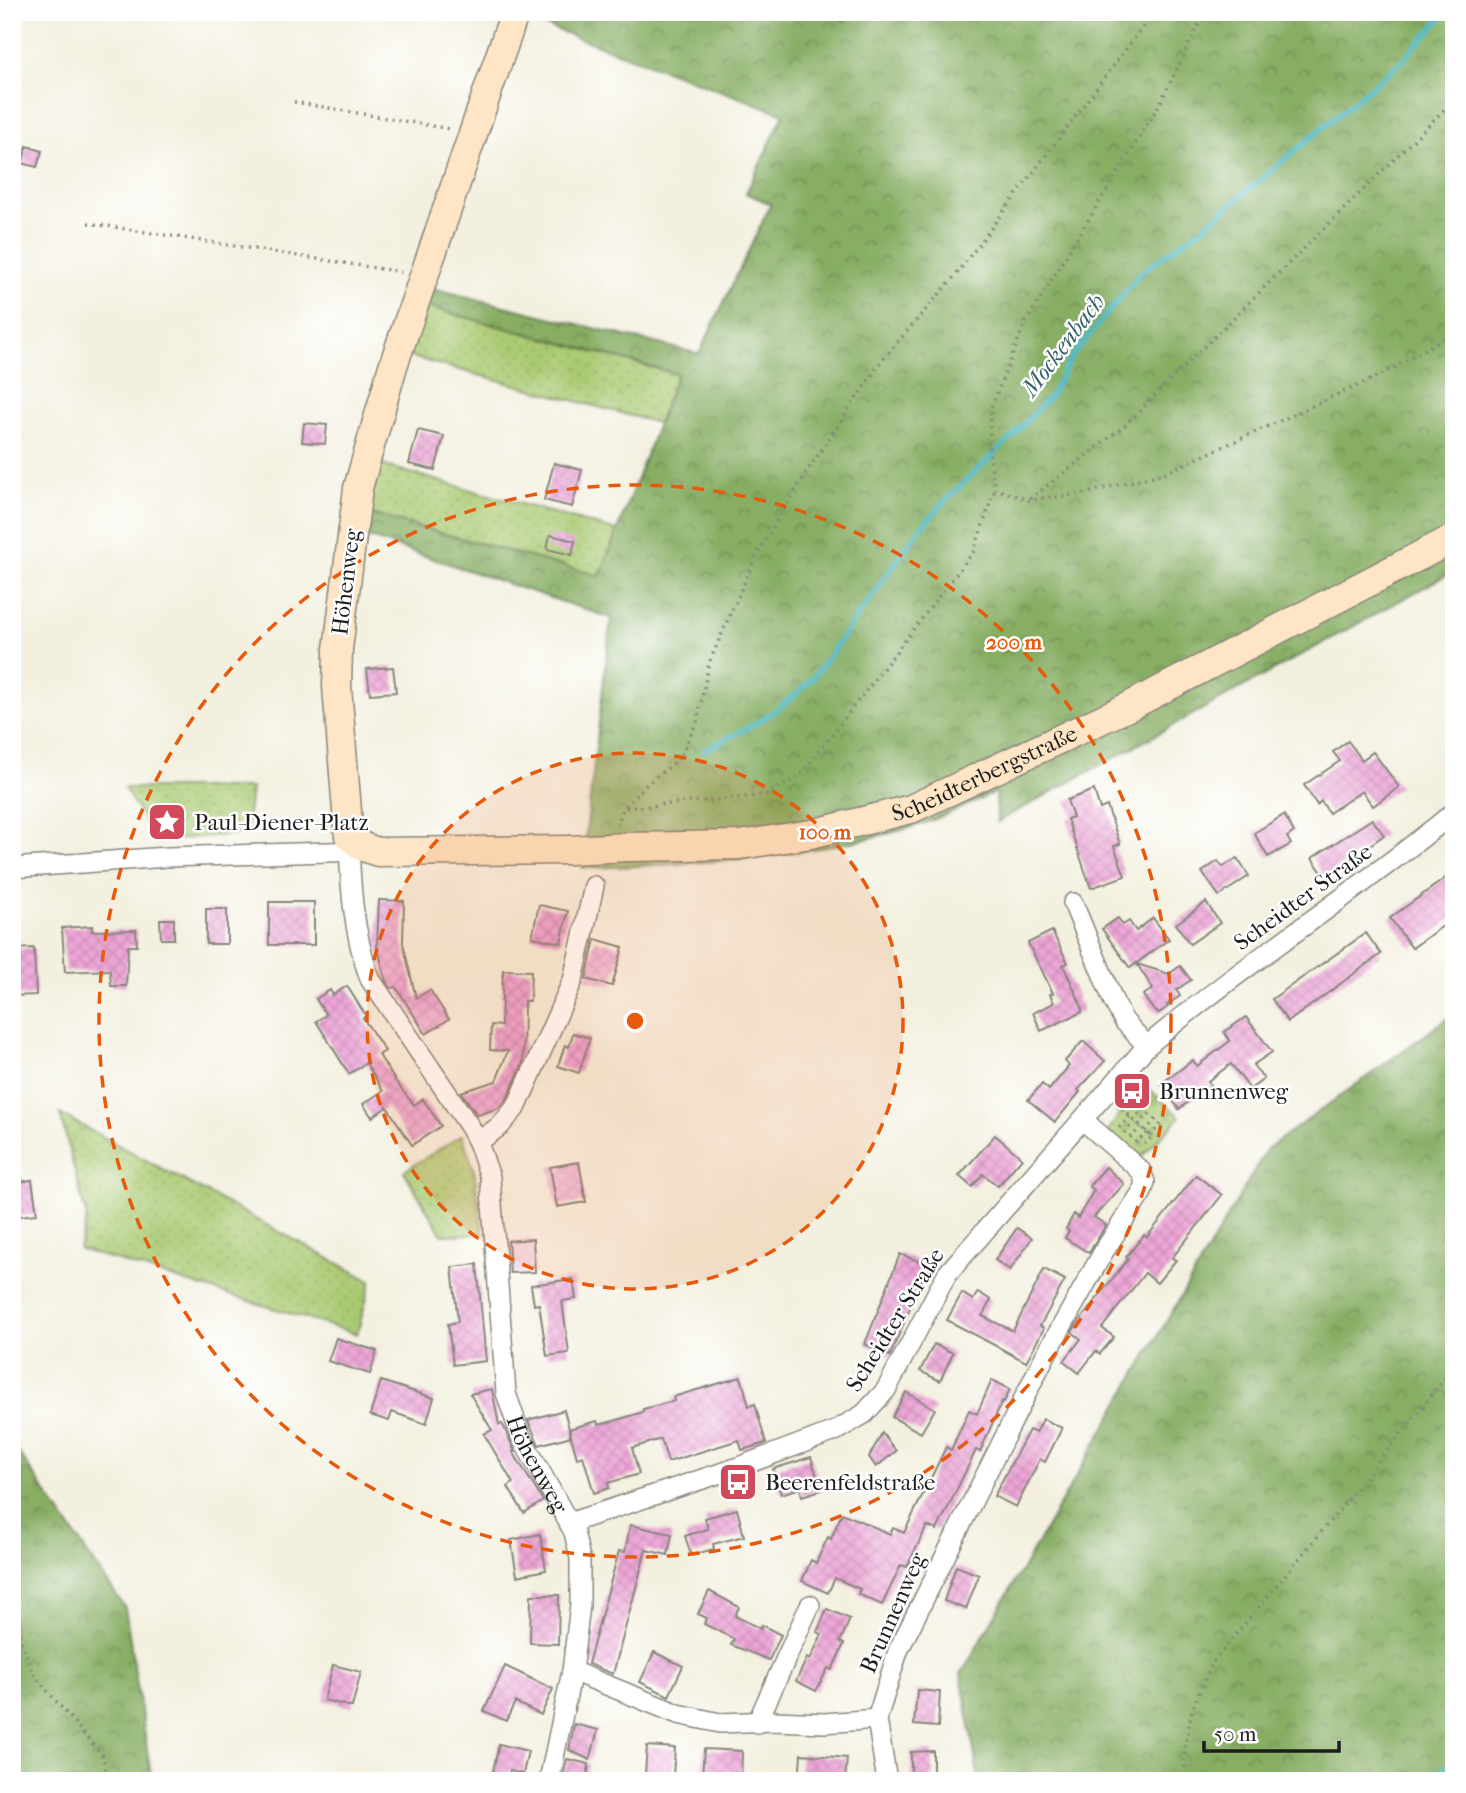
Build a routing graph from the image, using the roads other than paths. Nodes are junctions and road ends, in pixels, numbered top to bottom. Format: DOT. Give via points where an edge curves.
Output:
graph roads {
  1 [pos="515,12"];
  2 [pos="1454,538"];
  3 [pos="1454,812"];
  4 [pos="349,844"];
  5 [pos="12,868"];
  6 [pos="594,886"];
  7 [pos="1073,903"];
  8 [pos="1147,1046"];
  9 [pos="1083,1120"];
  10 [pos="478,1142"];
  11 [pos="569,1523"];
  12 [pos="810,1605"];
  13 [pos="572,1671"];
  14 [pos="877,1719"];
  15 [pos="757,1723"];
  16 [pos="548,1781"];
  17 [pos="887,1781"];
  1 -- 4 [label="street, Höhenweg" via="423,275 366,456 352,526 337,687"];
  2 -- 4 [label="street, Scheidterbergstraße, bridge" via="1130,706 911,809 811,834 740,845 621,841 569,850 378,852"];
  3 -- 8 [label="street, Scheidter Straße"];
  4 -- 5 [label="street"];
  4 -- 10 [label="street, Höhenweg" via="357,938 370,979"];
  6 -- 10 [label="street" via="573,980 517,1106"];
  7 -- 8 [label="street" via="1118,1011"];
  8 -- 9 [label="street, Scheidter Straße"];
  9 -- 11 [label="street, Scheidter Straße" via="947,1274 886,1390 864,1414 835,1431 733,1469"];
  9 -- 14 [label="street, Brunnenweg" via="1141,1171 1142,1192 1044,1358 898,1651"];
  10 -- 11 [label="street, Höhenweg" via="489,1177 506,1393 521,1437"];
  11 -- 13 [label="street, Höhenweg" via="578,1545 580,1572"];
  12 -- 15 [label="street"];
  13 -- 15 [label="street" via="699,1720"];
  13 -- 16 [label="street, Höhenweg"];
  14 -- 15 [label="street"];
  14 -- 17 [label="street, Brunnenweg"];
}
